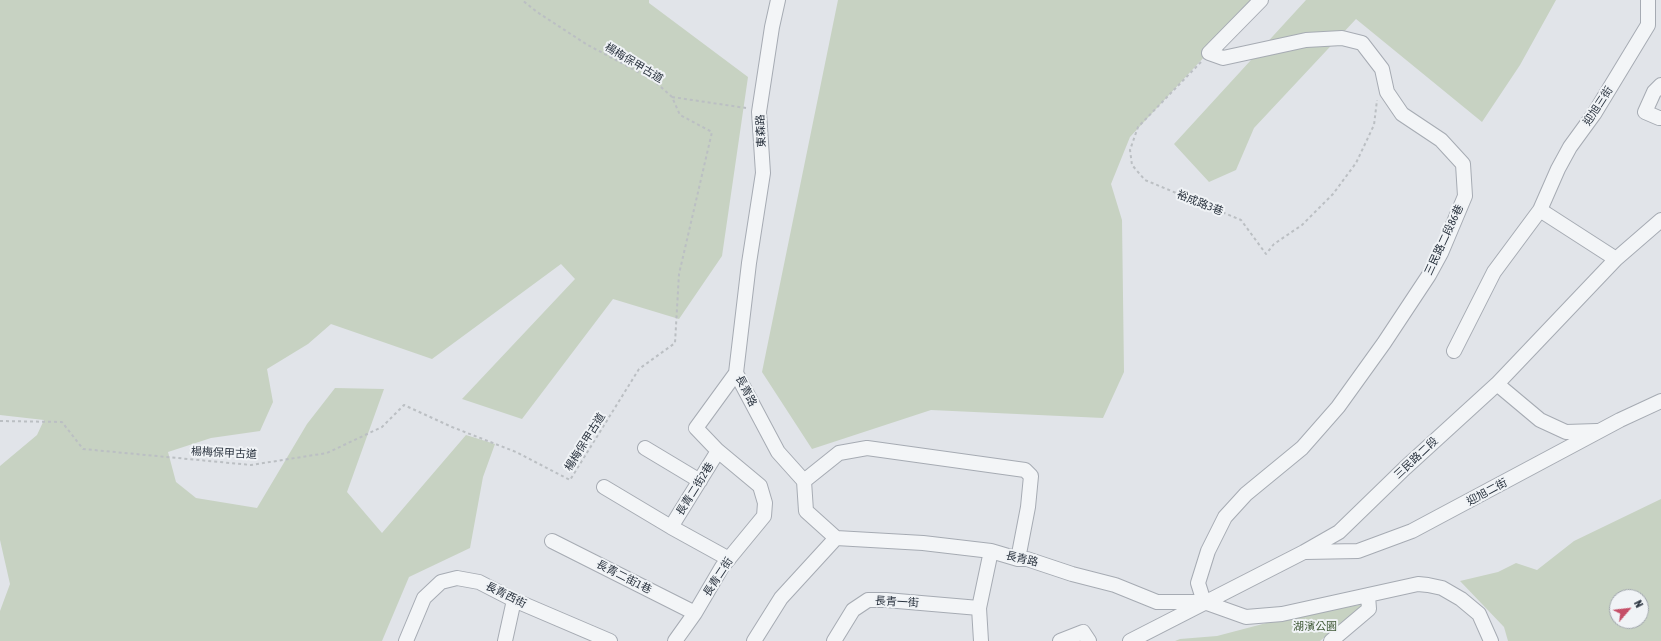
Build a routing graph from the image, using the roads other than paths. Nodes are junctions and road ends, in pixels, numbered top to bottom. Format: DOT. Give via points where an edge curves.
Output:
graph roads {
  1 [pos="778,0"];
  2 [pos="1261,0"];
  3 [pos="1648,0"];
  4 [pos="1661,85"];
  5 [pos="1661,118"];
  6 [pos="1540,210"];
  7 [pos="1661,220"];
  8 [pos="1616,259"];
  9 [pos="749,263"];
  10 [pos="1454,351"];
  11 [pos="736,373"];
  12 [pos="1497,384"];
  13 [pos="1661,401"];
  14 [pos="1599,431"];
  15 [pos="645,448"];
  16 [pos="718,451"];
  17 [pos="700,481"];
  18 [pos="804,481"];
  19 [pos="604,487"];
  20 [pos="671,527"];
  21 [pos="836,538"];
  22 [pos="552,541"];
  23 [pos="991,551"];
  24 [pos="1304,552"];
  25 [pos="729,559"];
  26 [pos="1018,559"];
  27 [pos="1368,595"];
  28 [pos="514,600"];
  29 [pos="1204,602"];
  30 [pos="979,608"];
  31 [pos="696,613"];
  32 [pos="406,641"];
  33 [pos="506,641"];
  34 [pos="610,641"];
  35 [pos="675,641"];
  36 [pos="754,641"];
  37 [pos="834,641"];
  38 [pos="980,641"];
  39 [pos="1060,641"];
  40 [pos="1089,641"];
  41 [pos="1130,641"];
  42 [pos="1331,641"];
  43 [pos="1491,641"];
  1 -- 9 [label="street, 東森路" via="760,112 763,173"];
  2 -- 29 [label="street, 三民路二段86巷" via="1209,53 1223,58 1306,40 1342,38 1362,43 1382,69 1387,92 1402,114 1440,140 1463,164 1465,196 1429,275 1338,407 1302,448 1246,494 1225,517 1208,551 1198,583"];
  3 -- 6 [label="street, 迎旭三街" via="1648,25 1594,114 1570,147"];
  4 -- 5 [label="street" via="1654,92 1645,112"];
  6 -- 8 [label="street"];
  6 -- 10 [label="street, 迎旭三街" via="1494,272"];
  7 -- 8 [label="street, 三民路二段"];
  8 -- 12 [label="street, 三民路二段"];
  9 -- 11 [label="street, 長青路"];
  11 -- 16 [label="street" via="696,428"];
  11 -- 18 [label="street, 長青路" via="778,452"];
  12 -- 14 [label="street" via="1546,423 1566,432"];
  12 -- 24 [label="street, 三民路二段" via="1339,532"];
  13 -- 14 [label="street, 迎旭二街"];
  14 -- 24 [label="street, 迎旭二街" via="1412,531 1358,551"];
  15 -- 17 [label="street"];
  16 -- 17 [label="street, 長青二街2巷"];
  16 -- 25 [label="street, 長青二街" via="760,486 766,503 764,516"];
  17 -- 20 [label="street, 長青二街2巷"];
  18 -- 21 [label="street" via="806,511"];
  18 -- 26 [label="street" via="839,453 868,448 1025,470 1031,476"];
  19 -- 20 [label="street, 長青二街2巷"];
  20 -- 25 [label="street, 長青二街2巷"];
  21 -- 23 [label="street, 長青路" via="923,543"];
  21 -- 36 [label="street" via="781,598"];
  22 -- 31 [label="street, 長青二街1巷"];
  23 -- 26 [label="street, 長青路"];
  23 -- 30 [label="street"];
  24 -- 29 [label="street, 三民路二段"];
  25 -- 31 [label="street, 長青二街"];
  26 -- 29 [label="street, 長青路" via="1027,559 1115,585 1157,602"];
  27 -- 29 [label="street" via="1282,614 1246,617"];
  27 -- 42 [label="street" via="1369,609"];
  27 -- 43 [label="street" via="1418,584 1442,588 1480,614"];
  28 -- 32 [label="street, 長青西街" via="479,582 457,578 441,582 424,598"];
  28 -- 33 [label="street"];
  28 -- 34 [label="street, 長青西街"];
  29 -- 41 [label="street, 三民路二段"];
  30 -- 37 [label="street, 長青一街" via="868,600 853,610"];
  30 -- 38 [label="street"];
  31 -- 35 [label="street, 長青二街"];
  39 -- 40 [label="street" via="1083,632"];
}
